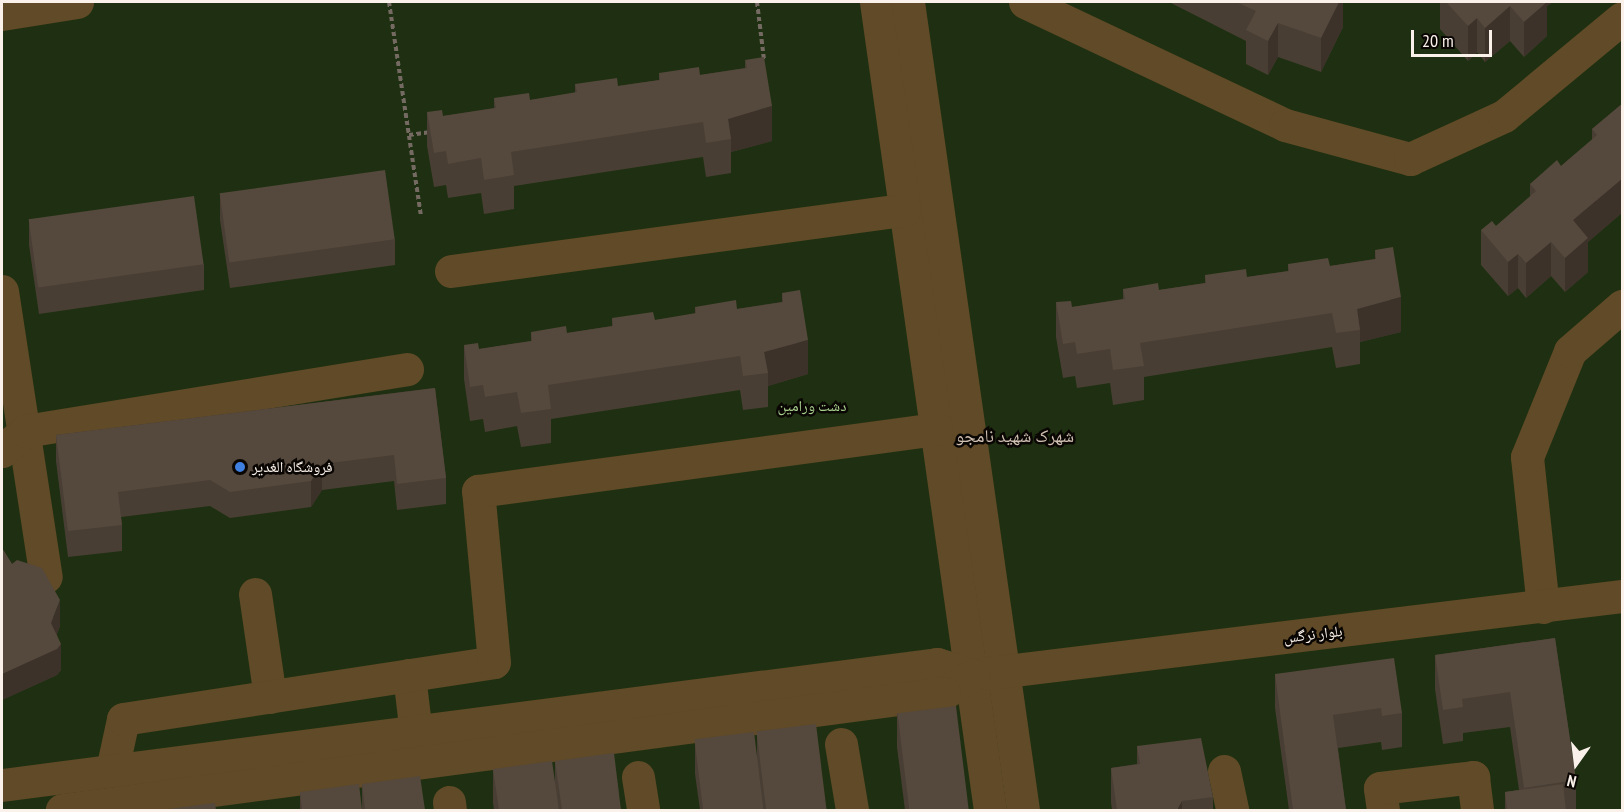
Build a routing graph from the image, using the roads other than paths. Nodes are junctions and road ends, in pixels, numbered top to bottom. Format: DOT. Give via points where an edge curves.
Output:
graph roads {
  1 [pos="77,2"];
  2 [pos="876,2"];
  3 [pos="908,2"];
  4 [pos="1025,2"];
  5 [pos="2,14"];
  6 [pos="1623,18"];
  7 [pos="905,210"];
  8 [pos="451,271"];
  9 [pos="2,291"];
  10 [pos="1623,306"];
  11 [pos="407,369"];
  12 [pos="937,429"];
  13 [pos="13,441"];
  14 [pos="46,577"];
  15 [pos="255,594"];
  16 [pos="1623,596"];
  17 [pos="1543,607"];
  18 [pos="988,673"];
  19 [pos="409,675"];
  20 [pos="270,697"];
  21 [pos="415,728"];
  22 [pos="841,744"];
  23 [pos="420,764"];
  24 [pos="112,770"];
  25 [pos="1224,771"];
  26 [pos="638,777"];
  27 [pos="2,784"];
  28 [pos="62,810"];
  29 [pos="643,810"];
  30 [pos="852,810"];
  31 [pos="990,810"];
  32 [pos="1023,810"];
  33 [pos="1232,810"];
  34 [pos="1383,810"];
  35 [pos="1477,810"];
  1 -- 5 [label="street"];
  2 -- 7 [label="street"];
  3 -- 18 [label="street"];
  4 -- 6 [label="street" via="1286,125 1410,159 1504,116"];
  7 -- 8 [label="street"];
  7 -- 12 [label="street"];
  9 -- 13 [label="street"];
  10 -- 17 [label="street" via="1570,351 1527,457"];
  11 -- 13 [label="street"];
  12 -- 18 [label="street"];
  12 -- 19 [label="street" via="478,491 494,662"];
  13 -- 14 [label="street"];
  15 -- 20 [label="street"];
  16 -- 17 [label="street, بلوار نرگس"];
  17 -- 18 [label="street, بلوار نرگس"];
  18 -- 21 [label="street" via="937,664"];
  18 -- 23 [label="street" via="944,693"];
  18 -- 31 [label="street"];
  18 -- 32 [label="street"];
  19 -- 20 [label="street"];
  19 -- 21 [label="street"];
  20 -- 24 [label="street" via="123,719"];
  21 -- 23 [label="street"];
  21 -- 24 [label="street"];
  22 -- 30 [label="street"];
  23 -- 28 [label="street"];
  24 -- 27 [label="street"];
  25 -- 33 [label="street"];
  26 -- 29 [label="street"];
  34 -- 35 [label="street" via="1380,788 1473,777"];
}
